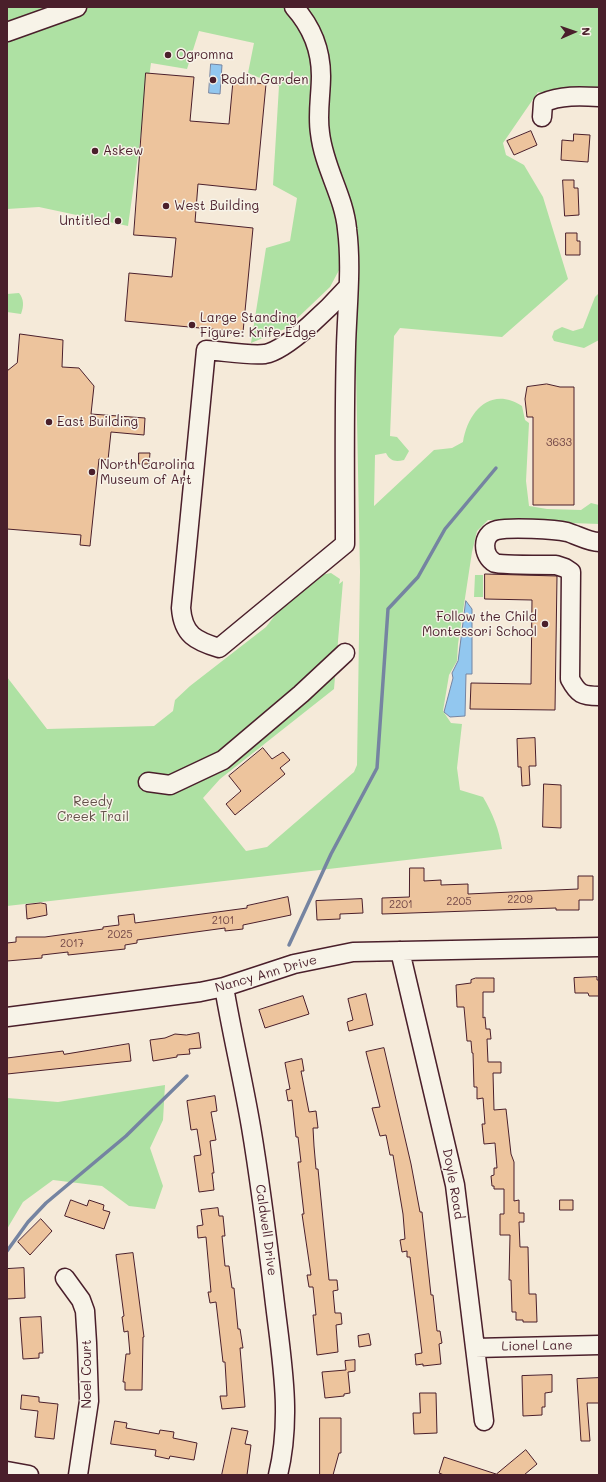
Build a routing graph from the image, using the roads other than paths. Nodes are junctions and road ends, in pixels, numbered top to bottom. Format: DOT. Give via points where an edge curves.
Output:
graph roads {
  1 [pos="77,7"];
  2 [pos="294,7"];
  3 [pos="7,32"];
  4 [pos="599,97"];
  5 [pos="542,117"];
  6 [pos="348,287"];
  7 [pos="599,542"];
  8 [pos="345,652"];
  9 [pos="599,696"];
  10 [pos="148,782"];
  11 [pos="599,947"];
  12 [pos="400,951"];
  13 [pos="224,988"];
  14 [pos="7,1017"];
  15 [pos="65,1278"];
  16 [pos="599,1345"];
  17 [pos="475,1348"];
  18 [pos="484,1421"];
  19 [pos="7,1471"];
  20 [pos="29,1475"];
  21 [pos="78,1475"];
  22 [pos="278,1475"];
  1 -- 3 [label="street"];
  2 -- 6 [label="street" via="308,26 320,62 319,127 324,156 341,202 347,228"];
  4 -- 5 [label="street" via="579,96 551,100 543,103"];
  6 -- 6 [label="street" via="329,308 281,348 265,354 206,350 181,608 186,628 203,643 219,648 345,544"];
  7 -- 9 [label="street" via="565,532 508,529 492,532 487,537 484,547 488,558 496,563 556,565 571,572 570,679 576,691 585,696"];
  8 -- 10 [label="street" via="302,694 223,760 170,785"];
  11 -- 12 [label="street, Nancy Ann Drive"];
  12 -- 13 [label="street, Nancy Ann Drive" via="353,952 316,959"];
  12 -- 17 [label="street, Doyle Road" via="455,1185"];
  13 -- 14 [label="street, Nancy Ann Drive"];
  13 -- 22 [label="street, Caldwell Drive" via="251,1128 285,1388 285,1441"];
  15 -- 21 [label="street, Noel Court" via="81,1300 85,1311 88,1401"];
  16 -- 17 [label="street, Lionel Lane"];
  17 -- 18 [label="street, Doyle Road"];
  19 -- 20 [label="street"];
}
